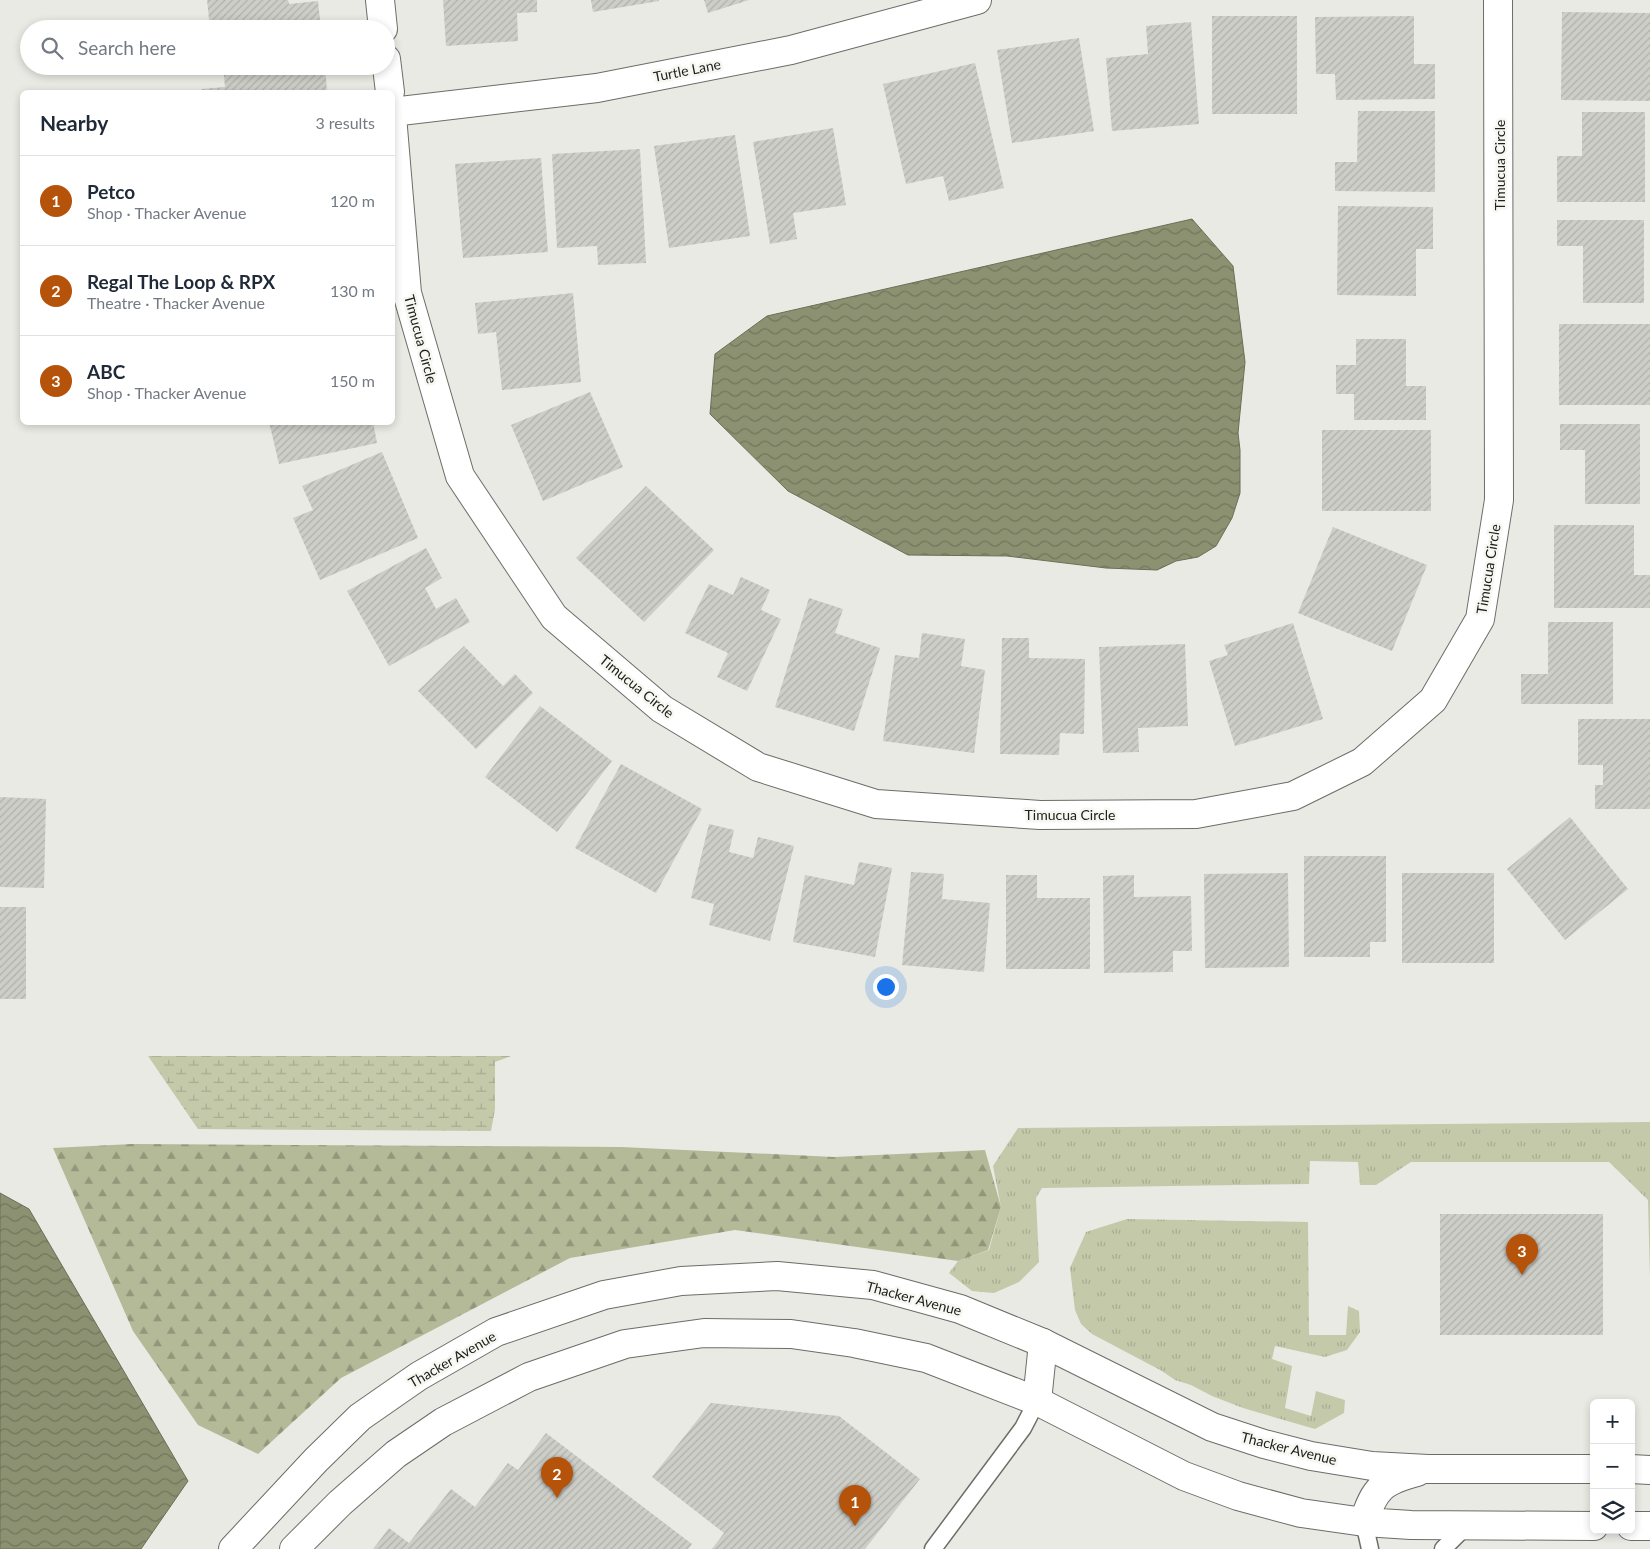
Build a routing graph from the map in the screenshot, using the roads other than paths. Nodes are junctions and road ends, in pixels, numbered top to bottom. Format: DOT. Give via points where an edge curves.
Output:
graph roads {
  1 [pos="380,0"];
  2 [pos="977,0"];
  3 [pos="1498,0"];
  4 [pos="382,20"];
  5 [pos="388,75"];
  6 [pos="390,90"];
  7 [pos="395,112"];
  8 [pos="395,149"];
  9 [pos="1043,1343"];
  10 [pos="1037,1401"];
  11 [pos="1428,1468"];
  12 [pos="1590,1469"];
  13 [pos="1635,1470"];
  14 [pos="1650,1470"];
  15 [pos="1364,1522"];
  16 [pos="1467,1525"];
  17 [pos="1590,1526"];
  18 [pos="1635,1526"];
  19 [pos="1650,1526"];
  20 [pos="233,1549"];
  21 [pos="294,1549"];
  22 [pos="933,1549"];
  23 [pos="1370,1549"];
  24 [pos="1443,1549"];
  1 -- 4 [label="street"];
  2 -- 7 [label="street, Turtle Lane" via="792,50 597,88"];
  3 -- 8 [label="street, Timucua Circle" via="1499,500 1480,619 1433,700 1362,762 1293,796 1196,814 1040,815 876,804 758,767 662,710 554,617 460,476 408,293"];
  5 -- 6 [label="street"];
  9 -- 10 [label="street"];
  9 -- 11 [label="street, Thacker Avenue" via="1212,1427 1264,1444 1372,1466"];
  9 -- 20 [label="street, Thacker Avenue" via="960,1309 872,1285 776,1276 680,1281 604,1294 496,1332 419,1376 360,1417"];
  10 -- 15 [label="street" via="1184,1476 1238,1496 1301,1513"];
  10 -- 21 [label="street" via="926,1358 800,1335 704,1333 625,1344 529,1377 443,1422 396,1454"];
  10 -- 22 [label="lane" via="1023,1428"];
  11 -- 12 [label="street, Thacker Avenue"];
  11 -- 15 [label="street" via="1396,1477 1379,1489 1370,1501"];
  13 -- 14 [label="street"];
  15 -- 16 [label="street"];
  15 -- 23 [label="lane"];
  16 -- 17 [label="street"];
  16 -- 24 [label="lane"];
  18 -- 19 [label="street"];
}
